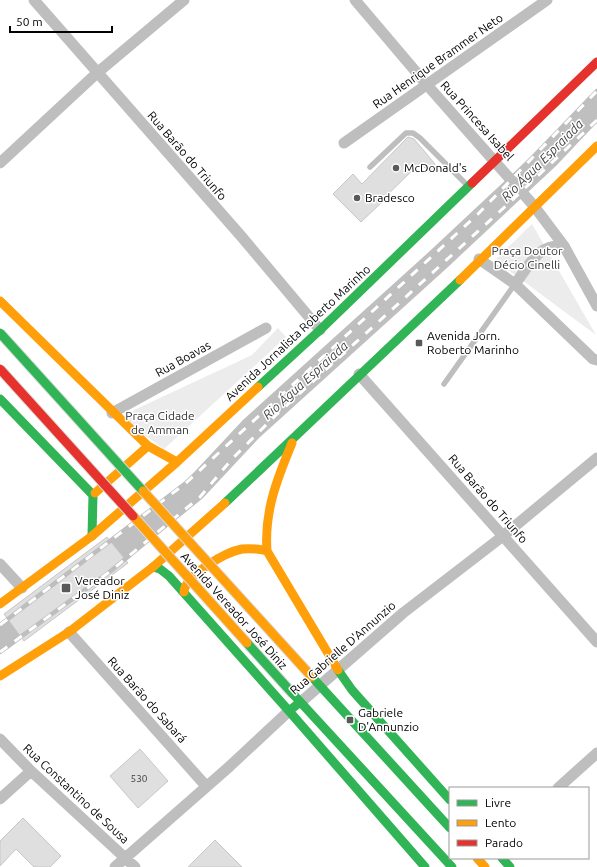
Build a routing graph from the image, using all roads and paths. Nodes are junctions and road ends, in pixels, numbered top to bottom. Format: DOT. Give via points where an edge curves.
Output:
graph roads {
  1 [pos="34,0"];
  2 [pos="184,0"];
  3 [pos="355,0"];
  4 [pos="547,0"];
  5 [pos="597,62"];
  6 [pos="97,73"];
  7 [pos="428,86"];
  8 [pos="344,143"];
  9 [pos="597,146"];
  10 [pos="496,162"];
  11 [pos="0,163"];
  12 [pos="370,167"];
  13 [pos="468,186"];
  14 [pos="532,204"];
  15 [pos="564,246"];
  16 [pos="479,259"];
  17 [pos="515,284"];
  18 [pos="0,301"];
  19 [pos="597,306"];
  20 [pos="266,328"];
  21 [pos="320,330"];
  22 [pos="0,333"];
  23 [pos="597,360"];
  24 [pos="0,369"];
  25 [pos="359,374"];
  26 [pos="444,384"];
  27 [pos="0,399"];
  28 [pos="112,413"];
  29 [pos="294,438"];
  30 [pos="148,446"];
  31 [pos="597,458"];
  32 [pos="177,462"];
  33 [pos="93,495"];
  34 [pos="92,536"];
  35 [pos="503,536"];
  36 [pos="267,551"];
  37 [pos="0,564"];
  38 [pos="153,567"];
  39 [pos="22,588"];
  40 [pos="185,594"];
  41 [pos="0,604"];
  42 [pos="69,632"];
  43 [pos="597,642"];
  44 [pos="338,670"];
  45 [pos="0,676"];
  46 [pos="320,686"];
  47 [pos="297,698"];
  48 [pos="289,711"];
  49 [pos="0,739"];
  50 [pos="597,753"];
  51 [pos="32,771"];
  52 [pos="206,786"];
  53 [pos="559,787"];
  54 [pos="0,799"];
  55 [pos="449,799"];
  56 [pos="449,827"];
  57 [pos="126,857"];
  58 [pos="478,859"];
  59 [pos="503,859"];
  60 [pos="115,867"];
  61 [pos="135,867"];
  62 [pos="425,867"];
  63 [pos="452,867"];
  64 [pos="485,867"];
  65 [pos="510,867"];
  1 -- 6 [label="street, Rua Barão do Triunfo"];
  2 -- 6 [label="street"];
  3 -- 7 [label="street, Rua Princesa Isabel"];
  4 -- 7 [label="street, Rua Henrique Brammer Neto"];
  5 -- 10 [label="main road, Avenida Jornalista Roberto Marinho"];
  6 -- 11 [label="street"];
  6 -- 21 [label="street, Rua Barão do Triunfo" via="236,230"];
  7 -- 8 [label="street, Rua Henrique Brammer Neto"];
  7 -- 10 [label="street, Rua Princesa Isabel"];
  9 -- 14 [label="main road"];
  10 -- 13 [label="main road, Avenida Jornalista Roberto Marinho"];
  10 -- 14 [label="street, Rua Princesa Isabel"];
  12 -- 13 [label="lane" via="406,133 413,133"];
  13 -- 21 [label="main road, Avenida Jornalista Roberto Marinho"];
  14 -- 15 [label="street, Rua Princesa Isabel"];
  14 -- 16 [label="main road"];
  15 -- 17 [label="street" via="552,245 540,251"];
  15 -- 19 [label="street, Rua Princesa Isabel"];
  16 -- 17 [label="street"];
  16 -- 25 [label="main road" via="404,334"];
  17 -- 23 [label="street"];
  17 -- 26 [label="lane"];
  18 -- 28 [label="main road"];
  20 -- 28 [label="street, Rua Boavas"];
  21 -- 32 [label="main road, Avenida Jornalista Roberto Marinho"];
  22 -- 46 [label="main road, Avenida Vereador José Diniz, bridge"];
  24 -- 47 [label="main road, Avenida Vereador José Diniz, bridge"];
  25 -- 29 [label="main road"];
  25 -- 35 [label="street, Rua Barão do Triunfo"];
  27 -- 33 [label="main road"];
  28 -- 30 [label="main road"];
  29 -- 36 [label="main road" via="270,499 265,533"];
  29 -- 38 [label="main road"];
  30 -- 32 [label="main road"];
  30 -- 33 [label="main road"];
  31 -- 35 [label="street, Rua Gabrielle D'Annunzio"];
  32 -- 34 [label="main road, Avenida Jornalista Roberto Marinho"];
  33 -- 34 [label="main road"];
  34 -- 39 [label="main road, Avenida Jornalista Roberto Marinho"];
  35 -- 43 [label="street, Rua Barão do Triunfo"];
  35 -- 44 [label="street, Rua Gabrielle D'Annunzio" via="403,613"];
  36 -- 40 [label="main road" via="237,550 223,557 188,581 184,587"];
  36 -- 44 [label="main road"];
  37 -- 39 [label="street"];
  38 -- 40 [label="main road" via="169,576"];
  38 -- 42 [label="main road"];
  39 -- 41 [label="main road, Avenida Jornalista Roberto Marinho"];
  40 -- 48 [label="main road"];
  42 -- 45 [label="main road"];
  42 -- 52 [label="street, Rua Barão do Sabará"];
  44 -- 46 [label="street, Rua Gabrielle D'Annunzio"];
  44 -- 55 [label="main road" via="352,690"];
  46 -- 47 [label="street, Rua Gabrielle D'Annunzio"];
  46 -- 56 [label="main road, Avenida Vereador José Diniz"];
  47 -- 48 [label="main road, Rua Gabrielle D'Annunzio"];
  47 -- 63 [label="main road, Avenida Vereador José Diniz"];
  48 -- 52 [label="street, Rua Gabrielle D'Annunzio"];
  48 -- 62 [label="main road"];
  49 -- 51 [label="street, Rua Constantino de Sousa"];
  50 -- 53 [label="street"];
  51 -- 54 [label="street"];
  51 -- 57 [label="street, Rua Constantino de Sousa"];
  52 -- 57 [label="street, Rua Gabrielle D'Annunzio"];
  57 -- 60 [label="street, Rua Gabrielle D'Annunzio"];
  57 -- 61 [label="street, Rua Constantino de Sousa"];
  58 -- 64 [label="main road"];
  59 -- 65 [label="main road"];
}
